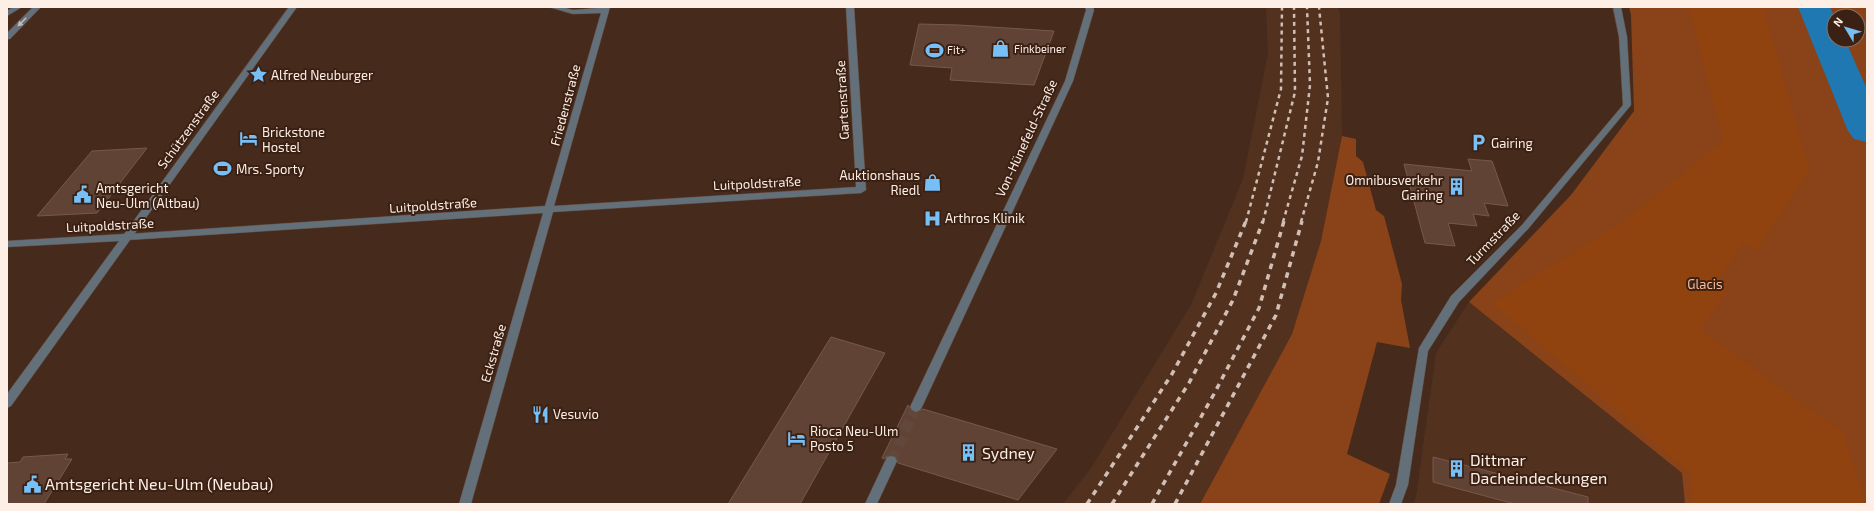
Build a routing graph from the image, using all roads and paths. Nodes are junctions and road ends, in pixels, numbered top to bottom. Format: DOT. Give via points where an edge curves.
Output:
graph roads {
  1 [pos="18,7"];
  2 [pos="37,7"];
  3 [pos="293,7"];
  4 [pos="553,7"];
  5 [pos="850,7"];
  6 [pos="1089,7"];
  7 [pos="1617,7"];
  8 [pos="605,9"];
  9 [pos="7,14"];
  10 [pos="7,37"];
  11 [pos="861,190"];
  12 [pos="549,210"];
  13 [pos="128,237"];
  14 [pos="7,244"];
  15 [pos="7,403"];
  16 [pos="916,407"];
  17 [pos="891,461"];
  18 [pos="465,504"];
  19 [pos="871,504"];
  20 [pos="1395,504"];
  1 -- 9 [label="street"];
  2 -- 10 [label="street, one-way"];
  3 -- 13 [label="street, Schützenstraße"];
  4 -- 8 [label="street" via="573,12"];
  5 -- 11 [label="street, Gartenstraße"];
  6 -- 16 [label="street, Von-Hünefeld-Straße" via="1069,81"];
  7 -- 20 [label="street, Turmstraße" via="1623,37 1627,105 1525,227 1455,299 1423,351 1402,485"];
  8 -- 12 [label="street, Friedenstraße"];
  11 -- 12 [label="street, Luitpoldstraße"];
  12 -- 13 [label="street, Luitpoldstraße"];
  12 -- 18 [label="street, Eckstraße"];
  13 -- 14 [label="street, Luitpoldstraße"];
  13 -- 15 [label="street, Schützenstraße"];
  17 -- 19 [label="street"];
}
